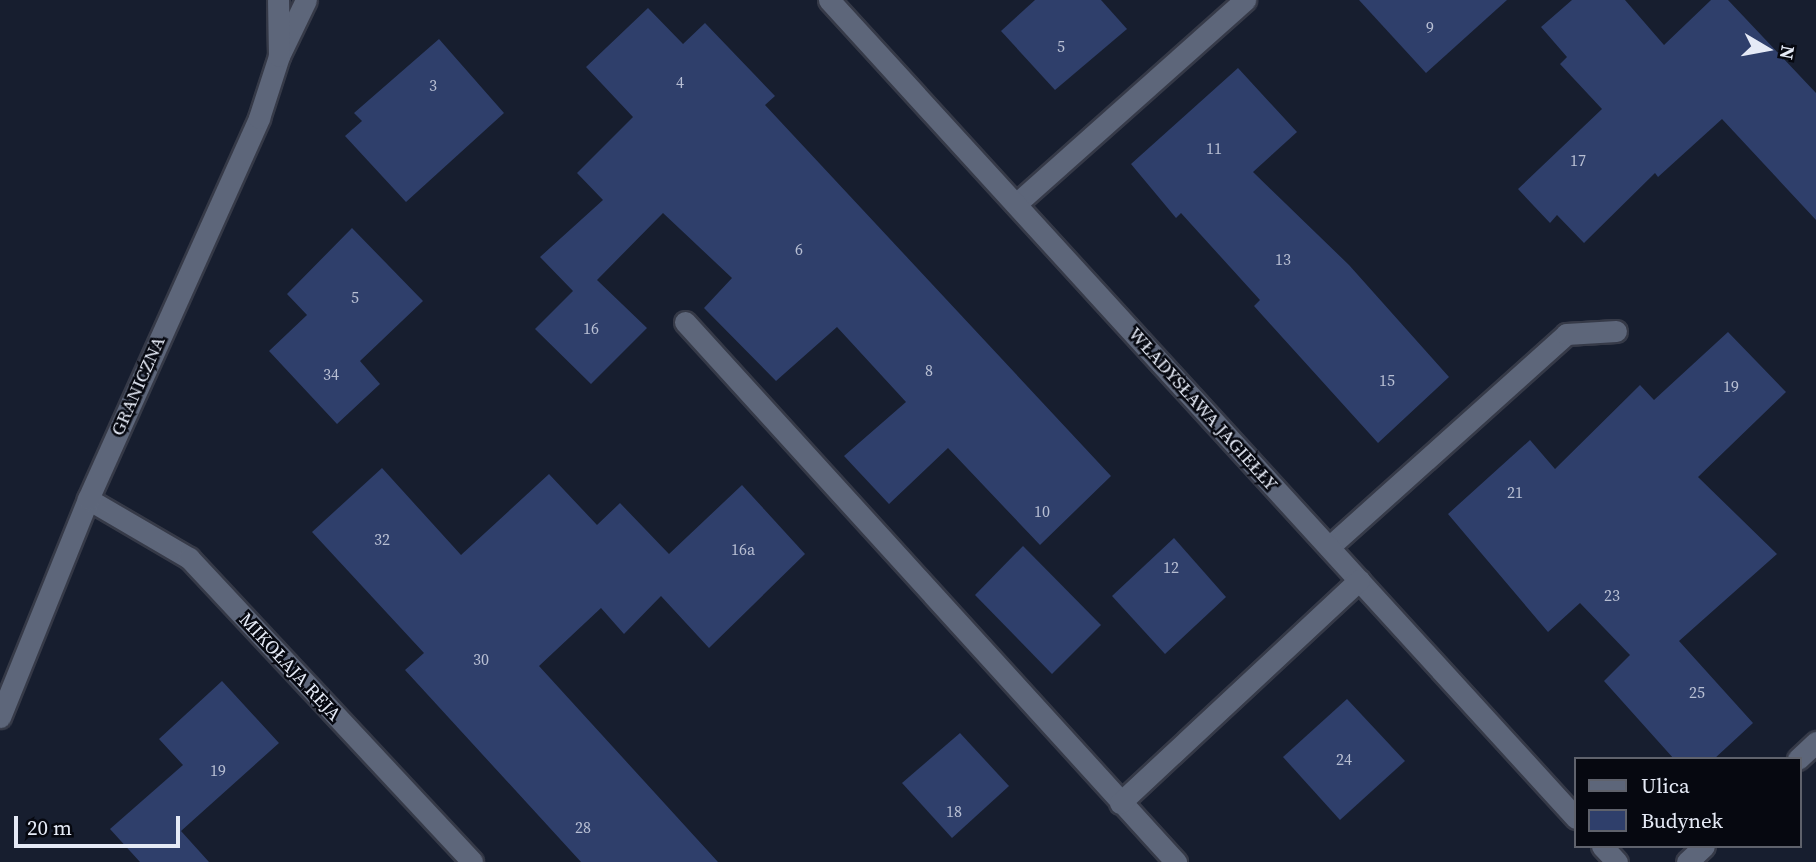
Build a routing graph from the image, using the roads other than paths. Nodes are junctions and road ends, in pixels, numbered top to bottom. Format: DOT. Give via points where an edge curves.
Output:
graph roads {
  1 [pos="278,0"];
  2 [pos="306,0"];
  3 [pos="829,0"];
  4 [pos="1245,0"];
  5 [pos="279,57"];
  6 [pos="1016,204"];
  7 [pos="685,322"];
  8 [pos="1616,331"];
  9 [pos="88,499"];
  10 [pos="1329,547"];
  11 [pos="1359,580"];
  12 [pos="0,717"];
  13 [pos="1816,742"];
  14 [pos="1800,757"];
  15 [pos="1119,803"];
  16 [pos="1574,816"];
  17 [pos="1604,848"];
  18 [pos="1702,848"];
  19 [pos="472,862"];
  20 [pos="1176,862"];
  21 [pos="1617,862"];
  22 [pos="1687,862"];
  1 -- 5 [label="street, GRANICZNA"];
  2 -- 5 [label="street, GRANICZNA"];
  3 -- 6 [label="street, WŁADYSŁAWA JAGIEŁŁY"];
  4 -- 6 [label="street"];
  5 -- 9 [label="street, GRANICZNA" via="254,129"];
  6 -- 10 [label="street, WŁADYSŁAWA JAGIEŁŁY"];
  7 -- 15 [label="street"];
  8 -- 10 [label="street" via="1566,334"];
  9 -- 12 [label="street, GRANICZNA"];
  9 -- 19 [label="street, MIKOŁAJA REJA" via="189,558"];
  10 -- 11 [label="street, WŁADYSŁAWA JAGIEŁŁY"];
  11 -- 15 [label="street"];
  11 -- 16 [label="street, WŁADYSŁAWA JAGIEŁŁY"];
  13 -- 14 [label="street"];
  15 -- 20 [label="street"];
  17 -- 21 [label="street"];
  18 -- 22 [label="street"];
}
